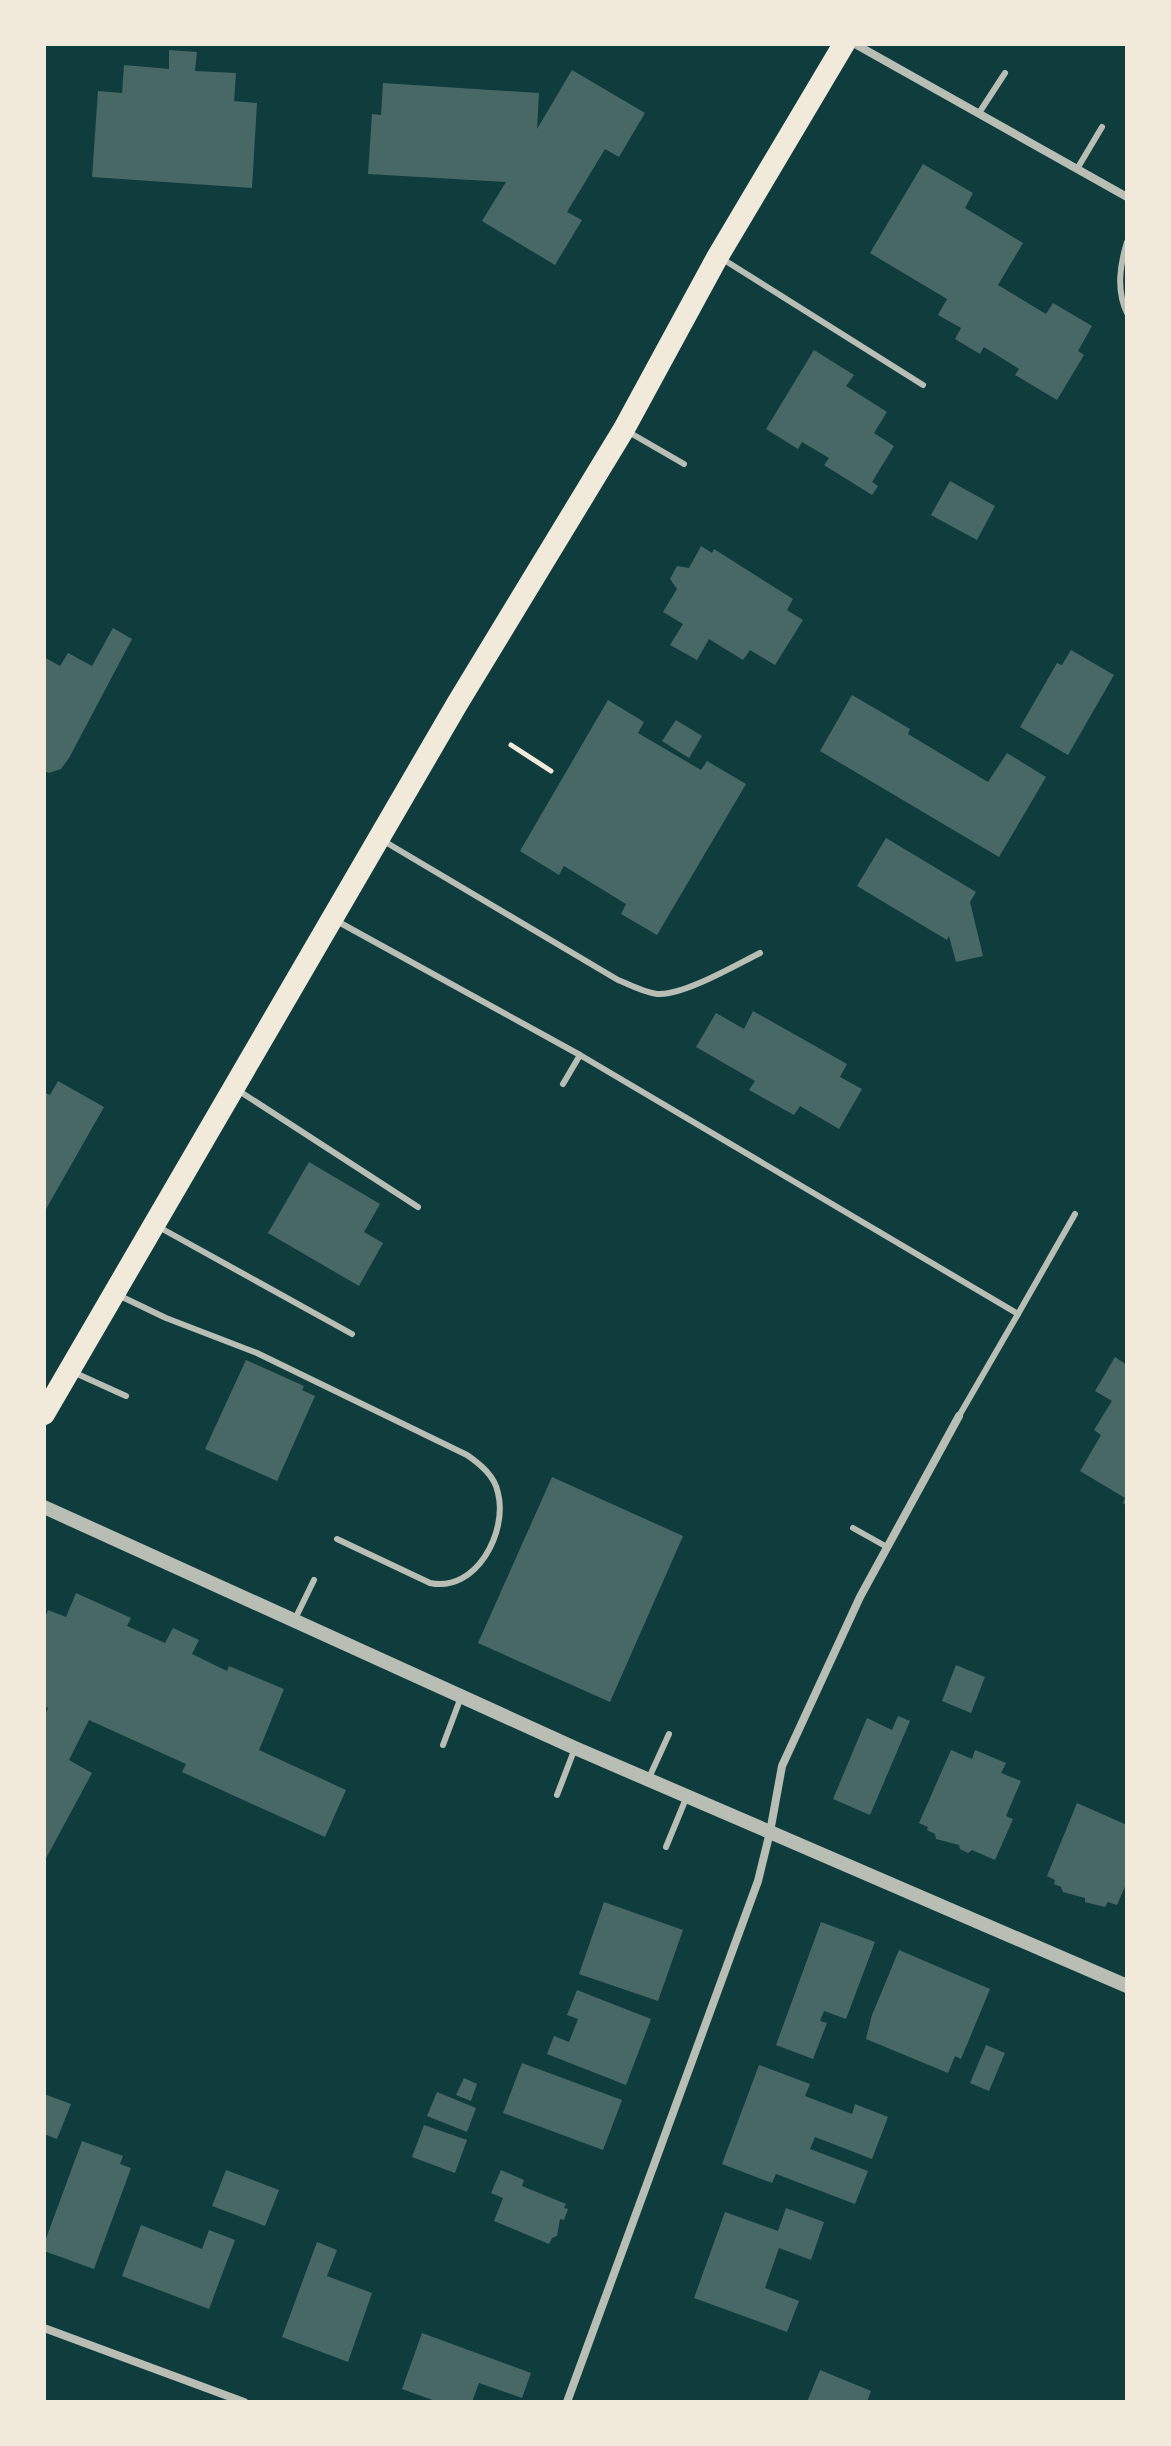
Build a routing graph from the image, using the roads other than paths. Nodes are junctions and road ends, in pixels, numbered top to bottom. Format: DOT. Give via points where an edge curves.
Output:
graph roads {
  1 [pos="844,44"];
  2 [pos="855,44"];
  3 [pos="1005,73"];
  4 [pos="979,113"];
  5 [pos="1102,127"];
  6 [pos="1077,169"];
  7 [pos="1127,197"];
  8 [pos="1127,242"];
  9 [pos="718,256"];
  10 [pos="1127,313"];
  11 [pos="923,385"];
  12 [pos="624,429"];
  13 [pos="684,464"];
  14 [pos="379,839"];
  15 [pos="332,918"];
  16 [pos="760,953"];
  17 [pos="580,1055"];
  18 [pos="563,1084"];
  19 [pos="234,1088"];
  20 [pos="418,1207"];
  21 [pos="1075,1214"];
  22 [pos="154,1225"];
  23 [pos="114,1293"];
  24 [pos="1018,1314"];
  25 [pos="352,1334"];
  26 [pos="69,1370"];
  27 [pos="126,1396"];
  28 [pos="44,1414"];
  29 [pos="959,1416"];
  30 [pos="44,1507"];
  31 [pos="853,1528"];
  32 [pos="337,1539"];
  33 [pos="887,1547"];
  34 [pos="314,1580"];
  35 [pos="294,1621"];
  36 [pos="461,1697"];
  37 [pos="669,1734"];
  38 [pos="443,1745"];
  39 [pos="575,1748"];
  40 [pos="648,1780"];
  41 [pos="557,1795"];
  42 [pos="687,1796"];
  43 [pos="770,1832"];
  44 [pos="666,1847"];
  45 [pos="1127,1986"];
  46 [pos="44,2328"];
  47 [pos="244,2402"];
  48 [pos="567,2402"];
  1 -- 9 [label="highway"];
  2 -- 4 [label="street"];
  3 -- 4 [label="lane"];
  4 -- 6 [label="street"];
  5 -- 6 [label="lane"];
  6 -- 7 [label="street"];
  8 -- 10 [label="lane" via="1119,280"];
  9 -- 11 [label="lane"];
  9 -- 12 [label="highway"];
  12 -- 13 [label="lane"];
  12 -- 14 [label="highway"];
  14 -- 15 [label="highway"];
  14 -- 16 [label="lane" via="638,988 660,994 691,987"];
  15 -- 17 [label="lane"];
  15 -- 19 [label="highway"];
  17 -- 18 [label="lane"];
  17 -- 24 [label="lane"];
  19 -- 20 [label="lane"];
  19 -- 22 [label="highway"];
  21 -- 24 [label="lane"];
  22 -- 23 [label="highway"];
  22 -- 25 [label="lane"];
  23 -- 26 [label="highway"];
  23 -- 32 [label="lane" via="257,1353 467,1455 498,1490 499,1517 488,1551 469,1576 456,1583 430,1583"];
  24 -- 29 [label="lane"];
  26 -- 27 [label="lane"];
  26 -- 28 [label="highway"];
  29 -- 33 [label="street"];
  30 -- 35 [label="street"];
  31 -- 33 [label="lane"];
  33 -- 43 [label="street" via="782,1766"];
  34 -- 35 [label="lane"];
  35 -- 36 [label="street"];
  36 -- 38 [label="lane"];
  36 -- 39 [label="street"];
  37 -- 40 [label="lane"];
  39 -- 40 [label="street"];
  39 -- 41 [label="lane"];
  40 -- 42 [label="street"];
  42 -- 43 [label="street"];
  42 -- 44 [label="lane"];
  43 -- 45 [label="street"];
  43 -- 48 [label="street" via="758,1881"];
  46 -- 47 [label="street"];
}
